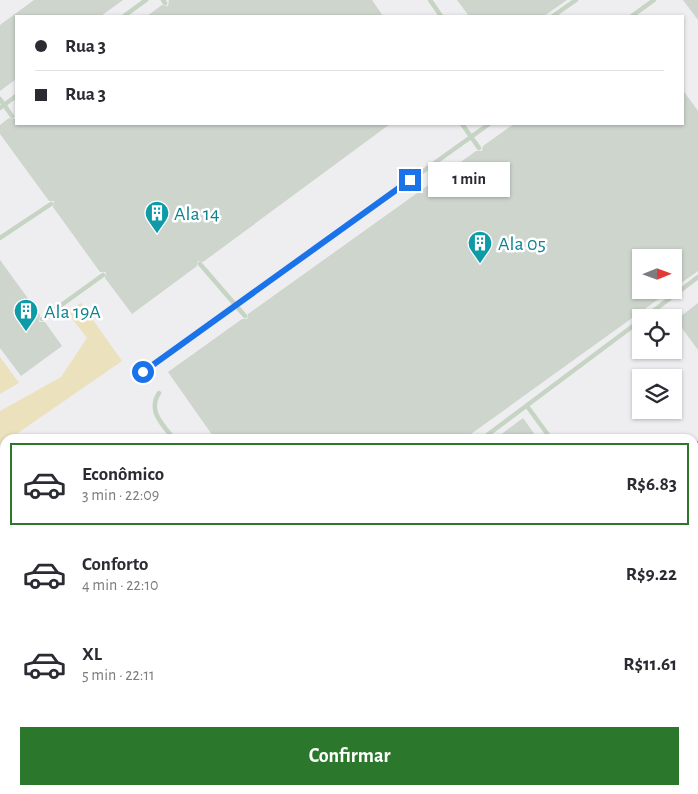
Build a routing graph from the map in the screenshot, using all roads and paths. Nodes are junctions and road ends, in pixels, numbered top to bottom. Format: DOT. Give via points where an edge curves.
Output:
graph roads {
  1 [pos="146,0"];
  2 [pos="430,0"];
  3 [pos="576,0"];
  4 [pos="654,0"];
  5 [pos="125,15"];
  6 [pos="440,15"];
  7 [pos="554,15"];
  8 [pos="633,15"];
  9 [pos="15,97"];
  10 [pos="0,99"];
  11 [pos="0,108"];
  12 [pos="12,116"];
  13 [pos="463,125"];
  14 [pos="488,125"];
  15 [pos="480,148"];
  16 [pos="51,204"];
  17 [pos="0,238"];
  18 [pos="200,264"];
  19 [pos="103,275"];
  20 [pos="698,277"];
  21 [pos="656,309"];
  22 [pos="246,316"];
  23 [pos="42,319"];
  24 [pos="632,327"];
  25 [pos="143,372"];
  26 [pos="159,393"];
  27 [pos="527,406"];
  28 [pos="170,434"];
  29 [pos="489,434"];
  30 [pos="547,434"];
  1 -- 5 [label="lane"];
  2 -- 6 [label="lane"];
  3 -- 7 [label="lane"];
  4 -- 8 [label="lane"];
  9 -- 11 [label="lane"];
  10 -- 12 [label="lane, bridge"];
  13 -- 15 [label="lane, bridge"];
  14 -- 25 [label="lane"];
  16 -- 17 [label="lane"];
  18 -- 22 [label="lane, bridge"];
  19 -- 23 [label="lane"];
  20 -- 21 [label="lane"];
  24 -- 27 [label="lane"];
  26 -- 28 [label="lane" via="154,407"];
  27 -- 29 [label="lane"];
  27 -- 30 [label="lane"];
}
